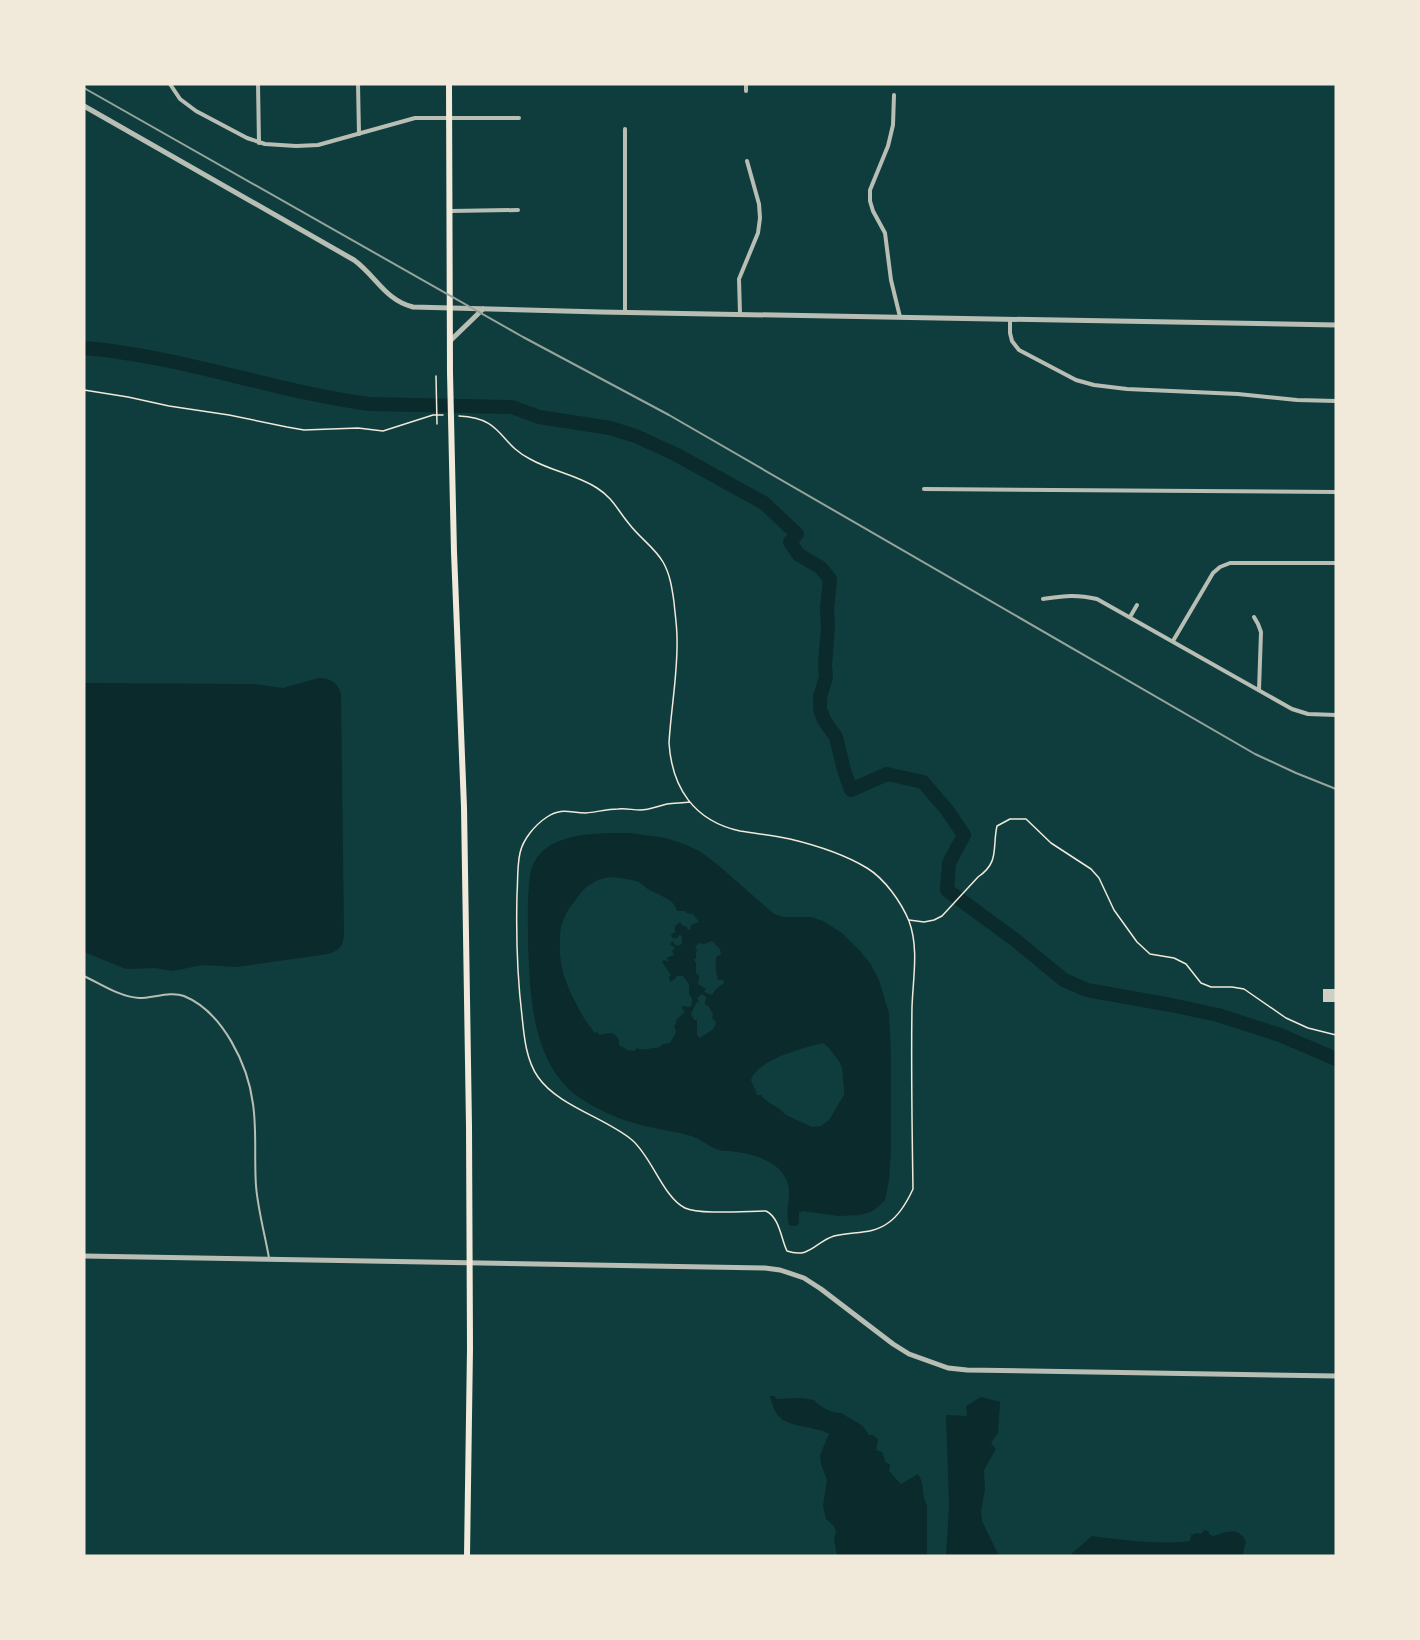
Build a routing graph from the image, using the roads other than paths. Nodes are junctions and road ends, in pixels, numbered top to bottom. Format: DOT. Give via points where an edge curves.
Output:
graph roads {
  1 [pos="170,84"];
  2 [pos="258,84"];
  3 [pos="358,84"];
  4 [pos="449,84"];
  5 [pos="746,84"];
  6 [pos="746,91"];
  7 [pos="894,94"];
  8 [pos="84,106"];
  9 [pos="449,118"];
  10 [pos="519,118"];
  11 [pos="625,129"];
  12 [pos="358,134"];
  13 [pos="259,143"];
  14 [pos="747,161"];
  15 [pos="449,210"];
  16 [pos="518,210"];
  17 [pos="450,308"];
  18 [pos="483,308"];
  19 [pos="625,312"];
  20 [pos="740,314"];
  21 [pos="900,317"];
  22 [pos="1010,319"];
  23 [pos="1336,325"];
  24 [pos="450,341"];
  25 [pos="1336,401"];
  26 [pos="924,489"];
  27 [pos="1336,492"];
  28 [pos="1336,563"];
  29 [pos="1043,599"];
  30 [pos="1137,605"];
  31 [pos="1130,617"];
  32 [pos="1254,617"];
  33 [pos="1173,641"];
  34 [pos="1259,690"];
  35 [pos="1336,715"];
  36 [pos="84,976"];
  37 [pos="84,1256"];
  38 [pos="269,1258"];
  39 [pos="470,1262"];
  40 [pos="1336,1376"];
  41 [pos="467,1556"];
  1 -- 13 [label="street" via="185,103"];
  2 -- 13 [label="street"];
  3 -- 12 [label="street"];
  4 -- 9 [label="main road"];
  5 -- 6 [label="street"];
  7 -- 21 [label="street" via="888,146 870,190 870,201 885,233"];
  8 -- 17 [label="street" via="354,260 398,302 416,308"];
  9 -- 10 [label="street"];
  9 -- 12 [label="street" via="406,120"];
  9 -- 15 [label="main road"];
  11 -- 19 [label="street"];
  12 -- 13 [label="street" via="314,145"];
  14 -- 20 [label="street" via="760,218 739,279"];
  15 -- 16 [label="street"];
  15 -- 17 [label="main road"];
  17 -- 18 [label="street"];
  17 -- 24 [label="main road"];
  18 -- 19 [label="street"];
  18 -- 24 [label="street"];
  19 -- 20 [label="street"];
  20 -- 21 [label="street"];
  21 -- 22 [label="street"];
  22 -- 23 [label="street"];
  22 -- 25 [label="street" via="1012,341 1019,350 1076,380 1094,385"];
  24 -- 39 [label="main road" via="465,840"];
  26 -- 27 [label="street"];
  28 -- 33 [label="street" via="1230,563 1220,567"];
  29 -- 31 [label="street" via="1083,596"];
  30 -- 31 [label="street"];
  31 -- 33 [label="street"];
  32 -- 34 [label="street" via="1261,632"];
  33 -- 34 [label="street"];
  34 -- 35 [label="street" via="1300,712"];
  36 -- 38 [label="lane" via="132,997 181,995 210,1012 228,1037 254,1108 257,1190"];
  37 -- 38 [label="street"];
  38 -- 39 [label="street"];
  39 -- 40 [label="street" via="780,1270 821,1289 909,1354 948,1368"];
  39 -- 41 [label="main road"];
}
